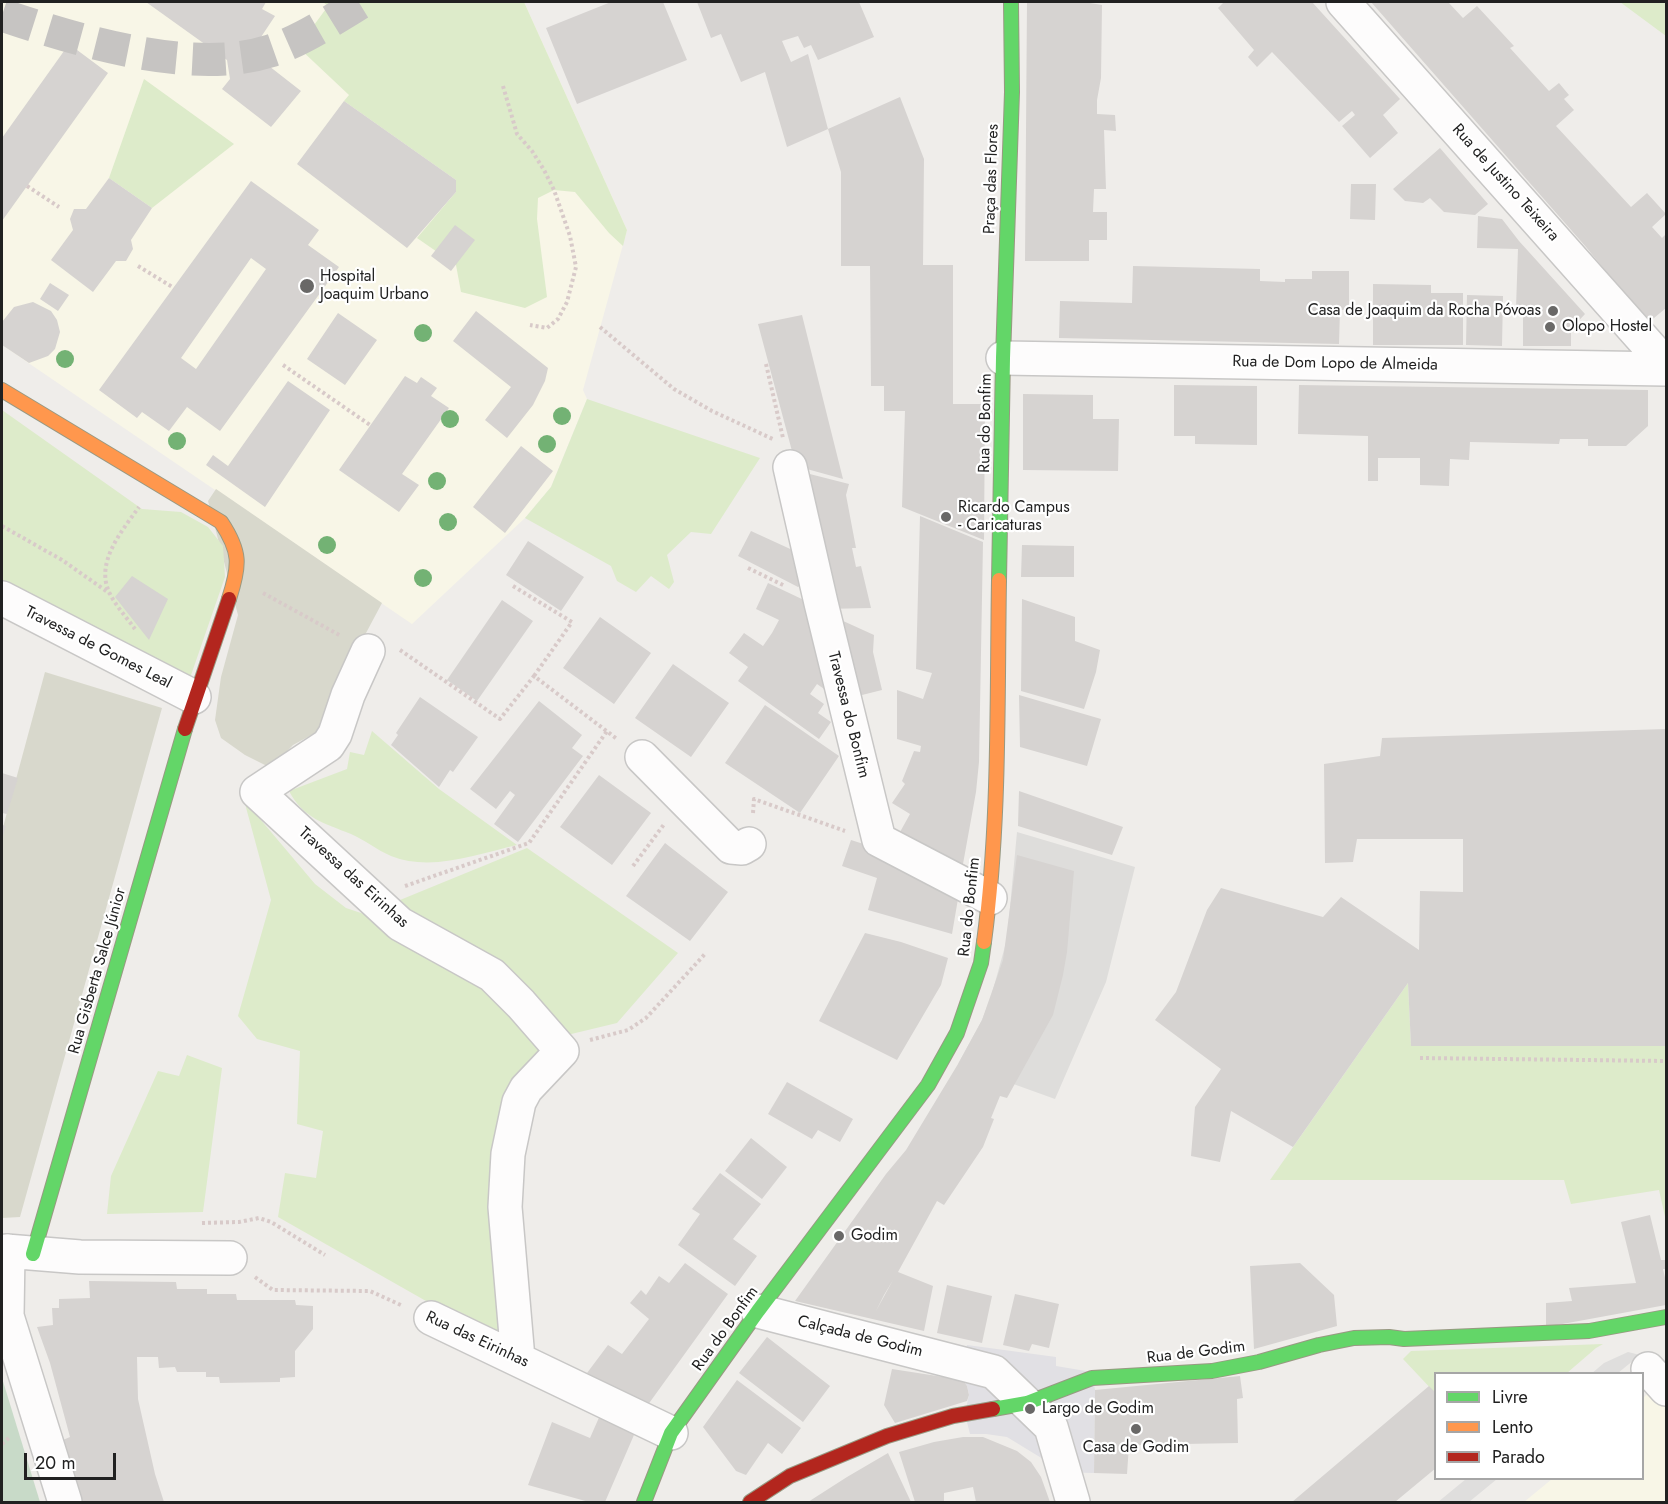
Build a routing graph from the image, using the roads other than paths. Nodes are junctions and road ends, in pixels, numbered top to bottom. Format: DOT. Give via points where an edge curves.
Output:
graph roads {
  1 [pos="1011,2"];
  2 [pos="1343,2"];
  3 [pos="1004,358"];
  4 [pos="1666,367"];
  5 [pos="2,390"];
  6 [pos="790,467"];
  7 [pos="2,598"];
  8 [pos="383,650"];
  9 [pos="194,697"];
  10 [pos="642,757"];
  11 [pos="749,844"];
  12 [pos="990,898"];
  13 [pos="14,1252"];
  14 [pos="230,1258"];
  15 [pos="758,1311"];
  16 [pos="1666,1317"];
  17 [pos="431,1318"];
  18 [pos="518,1359"];
  19 [pos="1027,1403"];
  20 [pos="671,1433"];
  21 [pos="65,1503"];
  22 [pos="644,1503"];
  23 [pos="750,1503"];
  24 [pos="1073,1503"];
  1 -- 3 [label="street, Praça das Flores"];
  2 -- 4 [label="street, Rua de Justino Teixeira"];
  3 -- 4 [label="street, Rua de Dom Lopo de Almeida"];
  3 -- 12 [label="street, Rua do Bonfim"];
  5 -- 9 [label="street, Rua Gisberta Salce Júnior" via="221,522 231,537 237,552 236,578"];
  6 -- 12 [label="street, Travessa do Bonfim" via="821,603 866,837"];
  7 -- 9 [label="street, Travessa de Gomes Leal"];
  8 -- 18 [label="street, Travessa das Eirinhas" via="348,695 328,745 257,792 400,924 492,975 562,1051 526,1089 519,1102 508,1154 505,1207"];
  9 -- 13 [label="street, Rua Gisberta Salce Júnior"];
  10 -- 11 [label="street" via="731,847"];
  12 -- 15 [label="street, Rua do Bonfim" via="981,963 957,1033 928,1085"];
  13 -- 14 [label="street" via="80,1257"];
  13 -- 21 [label="street" via="7,1316"];
  15 -- 19 [label="street, Calçada de Godim" via="994,1372"];
  15 -- 20 [label="street, Rua do Bonfim"];
  16 -- 19 [label="street, Rua de Godim" via="1589,1331 1354,1338 1212,1371 1092,1378"];
  17 -- 18 [label="street, Rua das Eirinhas"];
  18 -- 20 [label="street, Rua das Eirinhas"];
  19 -- 23 [label="street, Rua de Godim" via="953,1416 888,1436 790,1476"];
  19 -- 24 [label="street" via="1051,1427"];
  20 -- 22 [label="street, Rua do Bonfim"];
}
